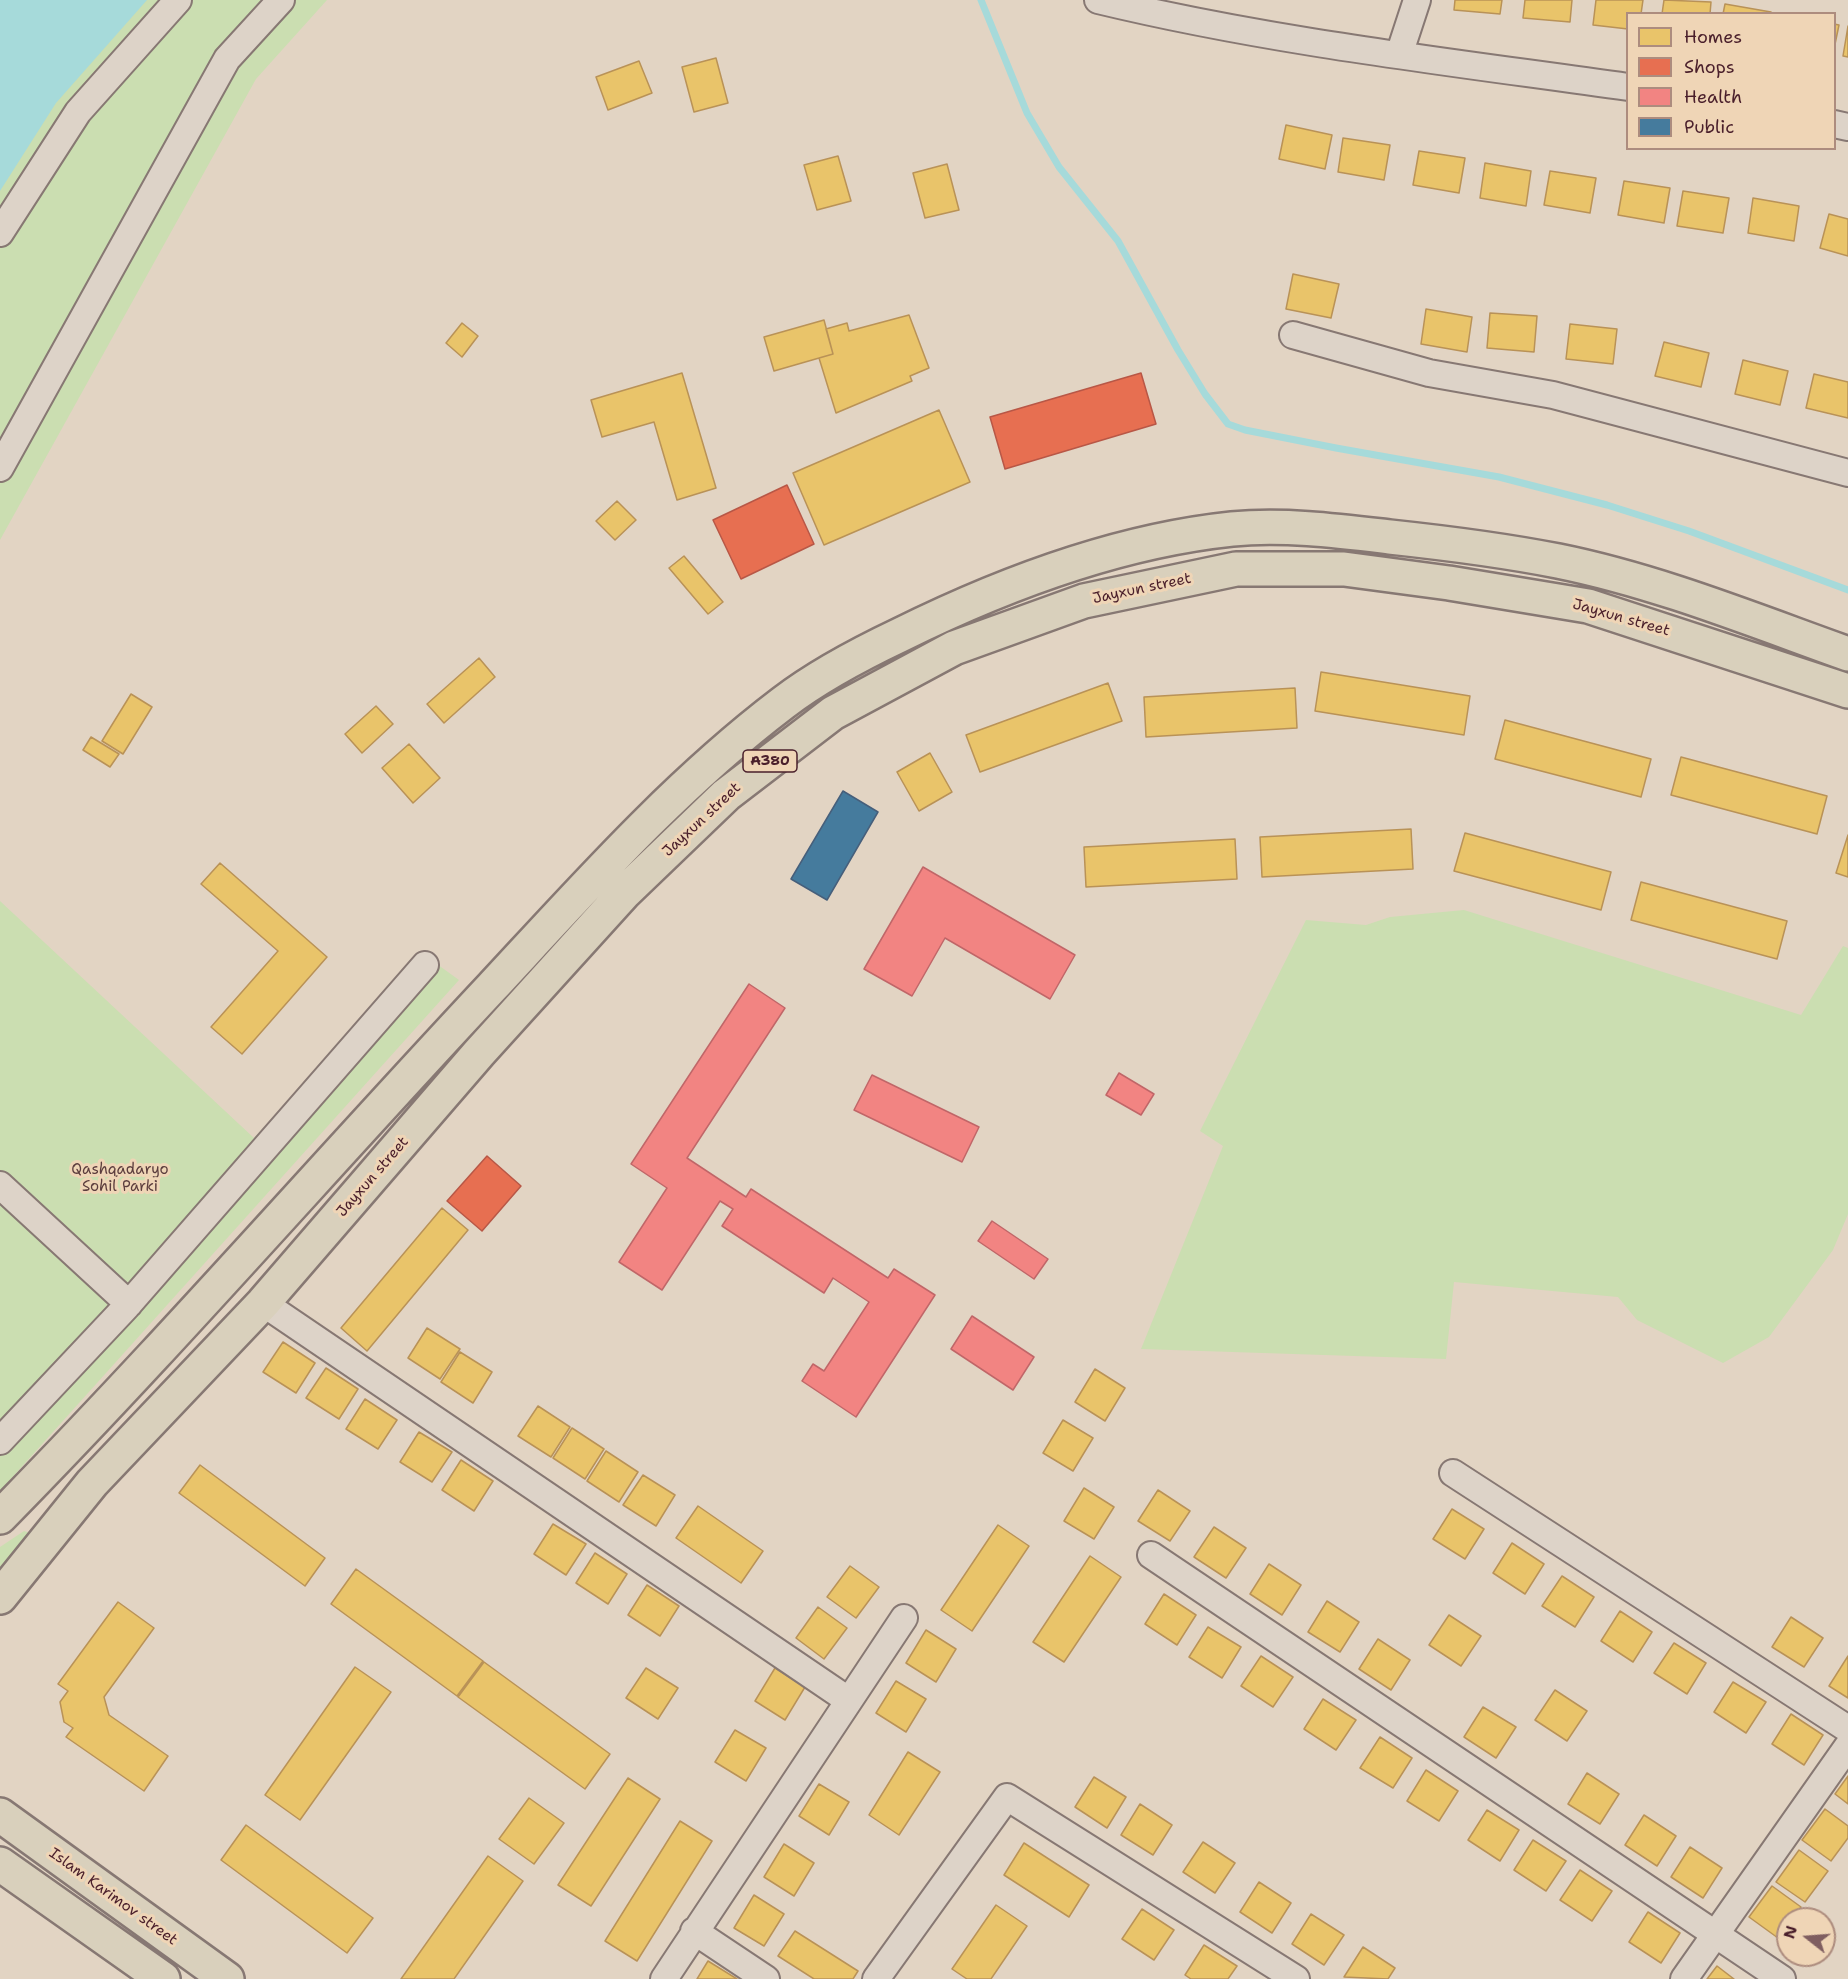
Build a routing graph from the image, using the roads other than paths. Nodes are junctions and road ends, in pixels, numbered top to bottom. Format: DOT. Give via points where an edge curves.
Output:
graph roads {
  1 [pos="178,0"];
  2 [pos="281,0"];
  3 [pos="1098,0"];
  4 [pos="1417,0"];
  5 [pos="1399,55"];
  6 [pos="1626,87"];
  7 [pos="0,233"];
  8 [pos="1293,334"];
  9 [pos="0,468"];
  10 [pos="1848,473"];
  11 [pos="1848,654"];
  12 [pos="1848,690"];
  13 [pos="425,965"];
  14 [pos="0,1185"];
  15 [pos="263,1303"];
  16 [pos="129,1304"];
  17 [pos="0,1441"];
  18 [pos="63,1453"];
  19 [pos="1453,1473"];
  20 [pos="92,1483"];
  21 [pos="0,1517"];
  22 [pos="1151,1555"];
  23 [pos="0,1597"];
  24 [pos="904,1618"];
  25 [pos="848,1700"];
  26 [pos="1848,1729"];
  27 [pos="1848,1746"];
  28 [pos="0,1815"];
  29 [pos="0,1864"];
  30 [pos="694,1931"];
  31 [pos="1715,1934"];
  32 [pos="163,1979"];
  33 [pos="227,1979"];
  34 [pos="664,1979"];
  35 [pos="766,1979"];
  36 [pos="876,1979"];
  37 [pos="1296,1979"];
  38 [pos="1683,1979"];
  39 [pos="1782,1979"];
  1 -- 7 [label="street" via="78,112"];
  2 -- 9 [label="street" via="227,59"];
  3 -- 5 [label="street"];
  4 -- 5 [label="street"];
  5 -- 6 [label="street"];
  8 -- 10 [label="street" via="1429,374 1553,395"];
  11 -- 18 [label="main road, A380" via="1654,586 1560,561 1459,545 1281,528 1234,529 1160,541 1057,568 949,610 861,654 785,701 695,779 590,882"];
  12 -- 15 [label="main road, Jayxun street / A380" via="1588,606 1344,569 1236,569 1084,601 954,648 833,713 726,795 625,892 479,1053"];
  13 -- 16 [label="street"];
  14 -- 16 [label="street"];
  15 -- 20 [label="main road, Jayxun street / A380"];
  15 -- 25 [label="street"];
  16 -- 17 [label="street"];
  18 -- 20 [label="main road"];
  18 -- 21 [label="main road, A380"];
  19 -- 26 [label="street"];
  20 -- 23 [label="main road, Jayxun street / A380"];
  22 -- 31 [label="street"];
  24 -- 25 [label="street"];
  25 -- 30 [label="street"];
  27 -- 31 [label="street"];
  28 -- 33 [label="main road, Islam Karimov street"];
  29 -- 32 [label="main road"];
  30 -- 34 [label="street"];
  30 -- 35 [label="street"];
  31 -- 38 [label="street"];
  31 -- 39 [label="street"];
  36 -- 37 [label="street" via="1007,1797"];
}
